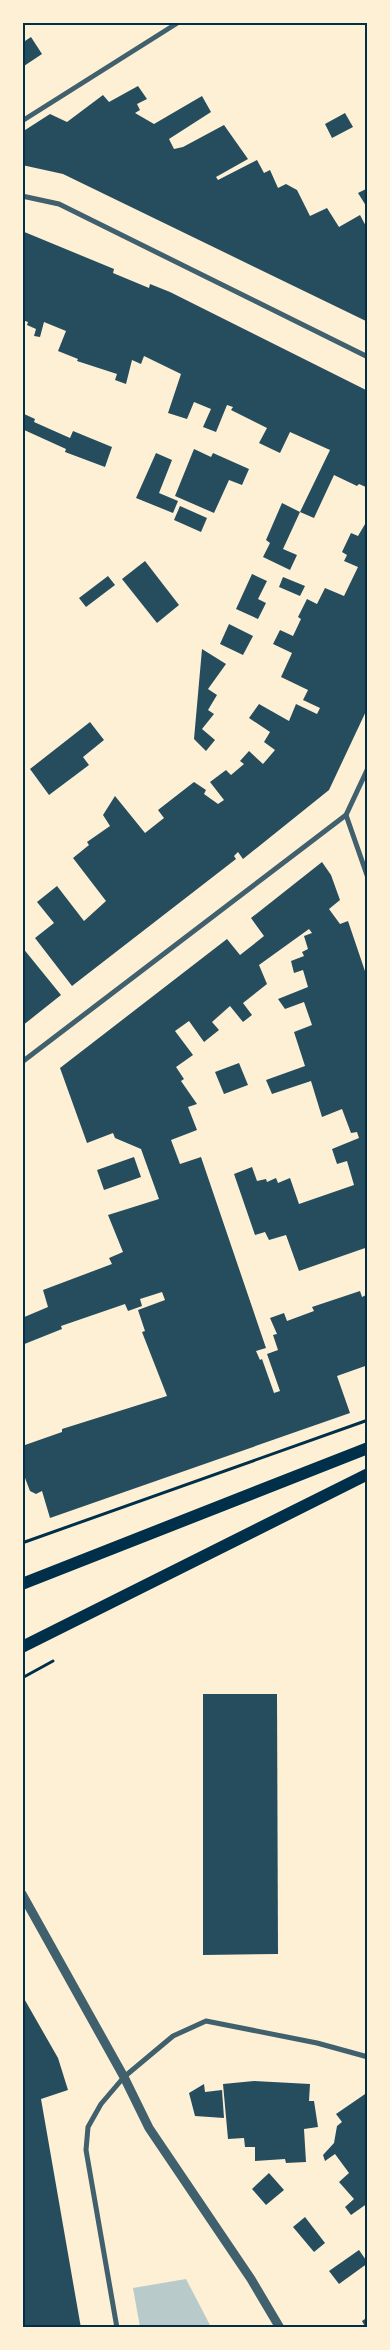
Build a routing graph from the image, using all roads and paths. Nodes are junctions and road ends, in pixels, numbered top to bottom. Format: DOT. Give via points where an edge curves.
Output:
graph roads {
  1 [pos="179,22"];
  2 [pos="22,121"];
  3 [pos="22,196"];
  4 [pos="368,357"];
  5 [pos="368,768"];
  6 [pos="346,815"];
  7 [pos="368,878"];
  8 [pos="22,1062"];
  9 [pos="368,1420"];
  10 [pos="368,1448"];
  11 [pos="368,1474"];
  12 [pos="22,1543"];
  13 [pos="22,1584"];
  14 [pos="22,1647"];
  15 [pos="22,1894"];
  16 [pos="368,2056"];
  17 [pos="124,2077"];
  18 [pos="116,2328"];
  19 [pos="280,2328"];
  1 -- 2 [label="street"];
  3 -- 4 [label="street" via="59,204"];
  5 -- 6 [label="street"];
  6 -- 7 [label="street"];
  6 -- 8 [label="street"];
  9 -- 12 [label="path"];
  10 -- 13 [label="main road"];
  11 -- 14 [label="main road"];
  15 -- 17 [label="street"];
  16 -- 17 [label="street" via="206,2021 173,2036"];
  17 -- 18 [label="street" via="101,2104 88,2126 86,2150"];
  17 -- 19 [label="street" via="149,2128 251,2279"];
}
